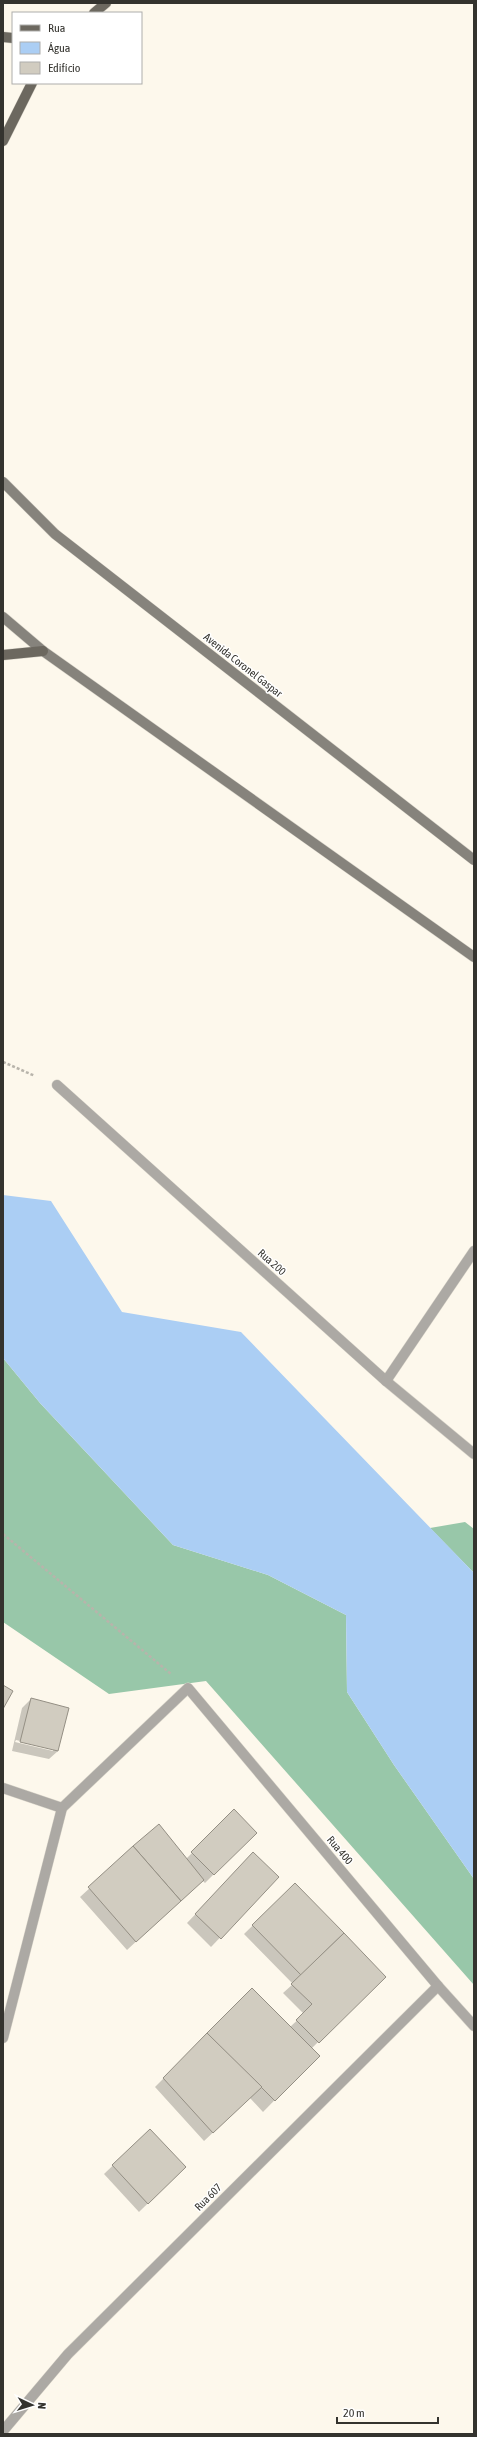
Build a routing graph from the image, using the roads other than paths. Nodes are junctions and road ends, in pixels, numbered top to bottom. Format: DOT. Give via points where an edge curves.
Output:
graph roads {
  1 [pos="106,3"];
  2 [pos="95,12"];
  3 [pos="32,84"];
  4 [pos="3,141"];
  5 [pos="3,482"];
  6 [pos="3,617"];
  7 [pos="43,651"];
  8 [pos="3,655"];
  9 [pos="474,860"];
  10 [pos="474,957"];
  11 [pos="57,1085"];
  12 [pos="474,1252"];
  13 [pos="386,1381"];
  14 [pos="474,1454"];
  15 [pos="3,1788"];
  16 [pos="62,1808"];
  17 [pos="438,1986"];
  18 [pos="474,2026"];
  19 [pos="3,2038"];
  20 [pos="3,2431"];
  1 -- 2 [label="main road"];
  3 -- 4 [label="main road"];
  5 -- 9 [label="street, Avenida Coronel Gaspar" via="55,534"];
  6 -- 7 [label="street"];
  7 -- 8 [label="main road"];
  7 -- 10 [label="street"];
  11 -- 13 [label="street, Rua 200"];
  12 -- 13 [label="street"];
  13 -- 14 [label="street, Rua 200"];
  15 -- 16 [label="street"];
  16 -- 17 [label="street, Rua 400" via="188,1688"];
  16 -- 19 [label="street"];
  17 -- 18 [label="street, Rua 400"];
  17 -- 20 [label="street, Rua 607" via="68,2354"];
}
